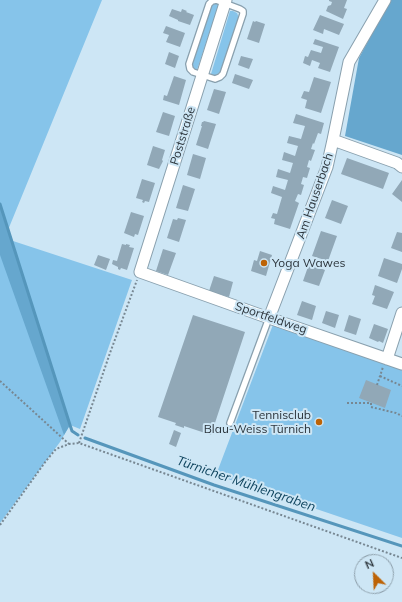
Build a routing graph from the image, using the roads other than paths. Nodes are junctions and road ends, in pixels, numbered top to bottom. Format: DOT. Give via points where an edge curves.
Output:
graph roads {
  1 [pos="385,0"];
  2 [pos="225,2"];
  3 [pos="202,75"];
  4 [pos="333,140"];
  5 [pos="400,165"];
  6 [pos="140,272"];
  7 [pos="402,313"];
  8 [pos="269,318"];
  9 [pos="387,359"];
  10 [pos="402,364"];
  11 [pos="230,423"];
  1 -- 4 [label="street, Am Hauserbach" via="349,62"];
  2 -- 3 [label="street, Poststraße"];
  2 -- 3 [label="lane" via="216,0 209,4 189,64 193,72"];
  2 -- 3 [label="lane" via="240,9 243,14 223,74 215,78"];
  3 -- 6 [label="street, Poststraße"];
  4 -- 5 [label="street, Am Hauserbach"];
  4 -- 8 [label="street, Am Hauserbach" via="327,167"];
  6 -- 8 [label="street, Sportfeldweg"];
  7 -- 9 [label="street"];
  8 -- 9 [label="street, Sportfeldweg"];
  8 -- 11 [label="lane"];
  9 -- 10 [label="street, Sportfeldweg"];
}
